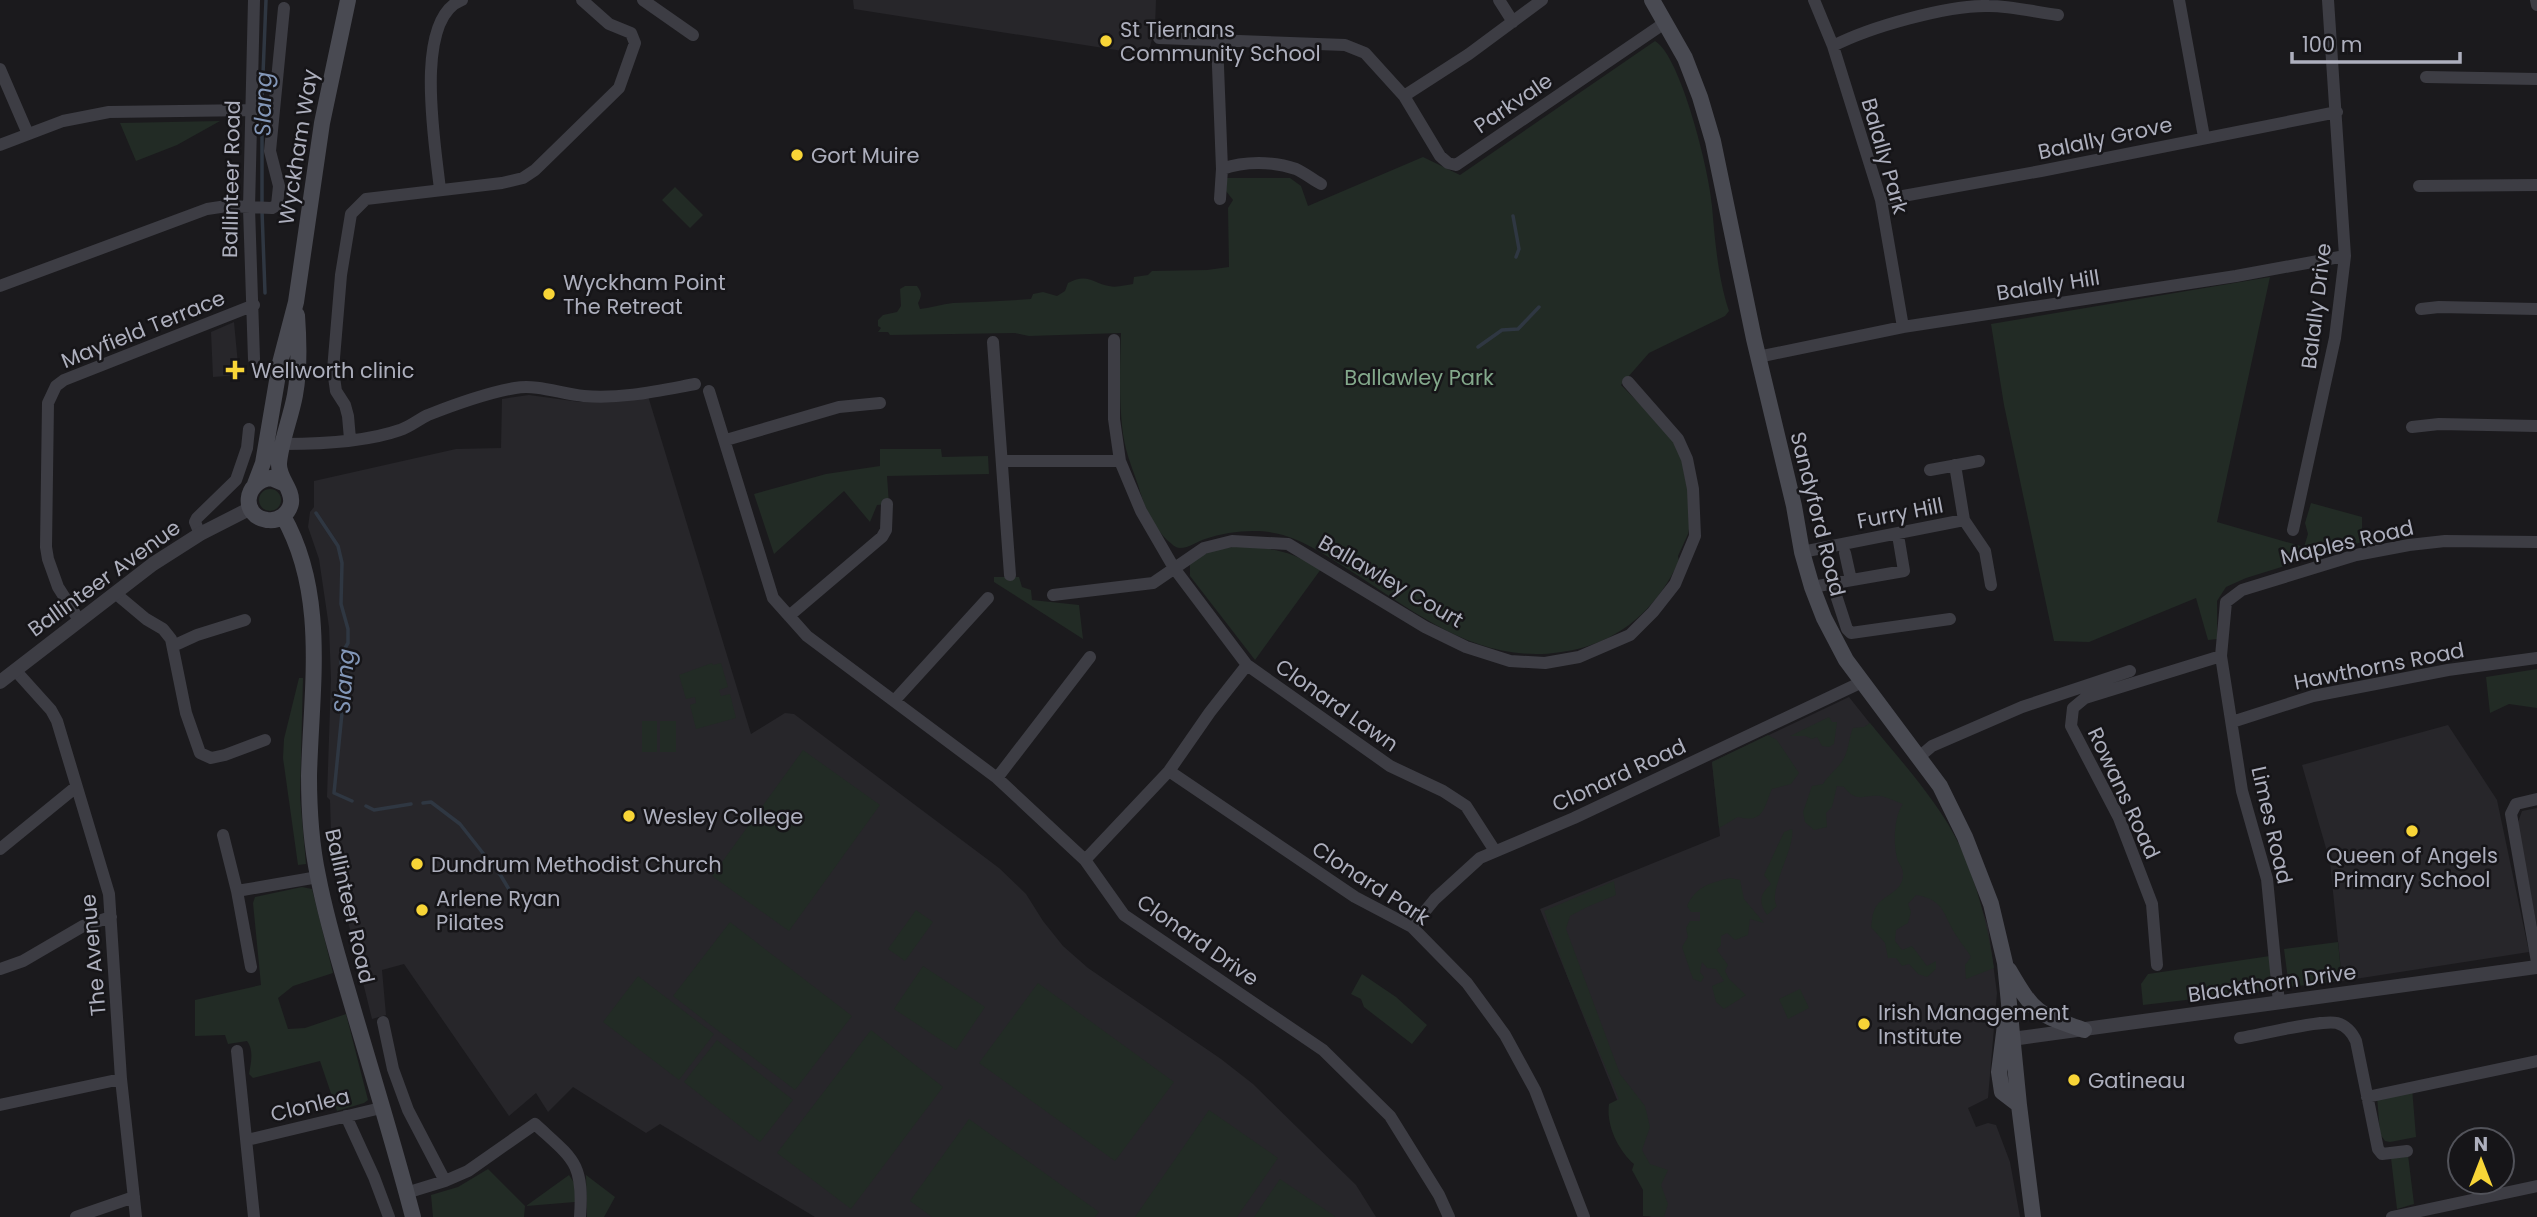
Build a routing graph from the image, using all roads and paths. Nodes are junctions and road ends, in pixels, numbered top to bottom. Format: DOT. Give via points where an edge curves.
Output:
graph roads {
  1 [pos="254,0"];
  2 [pos="348,0"];
  3 [pos="462,0"];
  4 [pos="582,0"];
  5 [pos="643,0"];
  6 [pos="1499,0"];
  7 [pos="1542,0"];
  8 [pos="1652,0"];
  9 [pos="1814,0"];
  10 [pos="2179,0"];
  11 [pos="2328,0"];
  12 [pos="284,8"];
  13 [pos="2058,15"];
  14 [pos="1513,22"];
  15 [pos="1666,22"];
  16 [pos="693,35"];
  17 [pos="1159,38"];
  18 [pos="1217,41"];
  19 [pos="1833,46"];
  20 [pos="0,69"];
  21 [pos="2426,78"];
  22 [pos="2537,79"];
  23 [pos="1404,96"];
  24 [pos="253,110"];
  25 [pos="2337,111"];
  26 [pos="28,134"];
  27 [pos="2204,137"];
  28 [pos="0,145"];
  29 [pos="1222,169"];
  30 [pos="1321,184"];
  31 [pos="2537,185"];
  32 [pos="2419,186"];
  33 [pos="440,190"];
  34 [pos="1220,198"];
  35 [pos="1881,200"];
  36 [pos="258,208"];
  37 [pos="2345,256"];
  38 [pos="0,286"];
  39 [pos="296,302"];
  40 [pos="254,305"];
  41 [pos="2421,309"];
  42 [pos="2537,309"];
  43 [pos="1903,327"];
  44 [pos="1114,340"];
  45 [pos="993,342"];
  46 [pos="1758,357"];
  47 [pos="254,359"];
  48 [pos="1628,382"];
  49 [pos="695,384"];
  50 [pos="709,391"];
  51 [pos="880,403"];
  52 [pos="2537,426"];
  53 [pos="2413,427"];
  54 [pos="249,429"];
  55 [pos="350,439"];
  56 [pos="726,440"];
  57 [pos="284,444"];
  58 [pos="1002,461"];
  59 [pos="1120,461"];
  60 [pos="1979,461"];
  61 [pos="1955,465"];
  62 [pos="1930,470"];
  63 [pos="255,484"];
  64 [pos="285,484"];
  65 [pos="887,504"];
  66 [pos="251,508"];
  67 [pos="283,516"];
  68 [pos="1964,520"];
  69 [pos="2293,530"];
  70 [pos="200,534"];
  71 [pos="1899,541"];
  72 [pos="2537,542"];
  73 [pos="1802,552"];
  74 [pos="1845,553"];
  75 [pos="1174,568"];
  76 [pos="1010,575"];
  77 [pos="1851,580"];
  78 [pos="1832,583"];
  79 [pos="1991,585"];
  80 [pos="1812,587"];
  81 [pos="115,593"];
  82 [pos="1053,595"];
  83 [pos="988,598"];
  84 [pos="789,616"];
  85 [pos="1950,619"];
  86 [pos="79,620"];
  87 [pos="245,620"];
  88 [pos="173,646"];
  89 [pos="2221,656"];
  90 [pos="1090,657"];
  91 [pos="2537,658"];
  92 [pos="1247,665"];
  93 [pos="15,670"];
  94 [pos="2130,671"];
  95 [pos="0,682"];
  96 [pos="1862,682"];
  97 [pos="894,701"];
  98 [pos="2232,722"];
  99 [pos="265,740"];
  100 [pos="1919,757"];
  101 [pos="1169,771"];
  102 [pos="997,778"];
  103 [pos="76,787"];
  104 [pos="2537,799"];
  105 [pos="223,835"];
  106 [pos="0,849"];
  107 [pos="1494,851"];
  108 [pos="1086,860"];
  109 [pos="318,877"];
  110 [pos="237,891"];
  111 [pos="111,917"];
  112 [pos="1412,927"];
  113 [pos="2006,965"];
  114 [pos="2157,965"];
  115 [pos="2537,965"];
  116 [pos="251,967"];
  117 [pos="0,969"];
  118 [pos="2279,1003"];
  119 [pos="2009,1008"];
  120 [pos="383,1022"];
  121 [pos="2084,1030"];
  122 [pos="2012,1038"];
  123 [pos="2240,1038"];
  124 [pos="237,1051"];
  125 [pos="2537,1062"];
  126 [pos="121,1079"];
  127 [pos="2367,1097"];
  128 [pos="0,1105"];
  129 [pos="2019,1105"];
  130 [pos="381,1108"];
  131 [pos="346,1116"];
  132 [pos="247,1140"];
  133 [pos="2407,1151"];
  134 [pos="445,1181"];
  135 [pos="2537,1186"];
  136 [pos="406,1194"];
  137 [pos="134,1197"];
  138 [pos="76,1217"];
  139 [pos="136,1217"];
  140 [pos="254,1217"];
  141 [pos="389,1217"];
  142 [pos="412,1217"];
  143 [pos="580,1217"];
  144 [pos="1449,1217"];
  145 [pos="1584,1217"];
  146 [pos="2033,1217"];
  147 [pos="2392,1217"];
  1 -- 24 [label="street, Ballinteer Road"];
  2 -- 39 [label="main road, Wyckham Way" via="321,122"];
  3 -- 33 [label="street" via="438,27 432,48 430,86"];
  4 -- 33 [label="street" via="609,24 631,33 635,43 619,88 523,178"];
  5 -- 16 [label="street"];
  6 -- 14 [label="street"];
  7 -- 14 [label="street"];
  8 -- 15 [label="main road, Sandyford Road"];
  9 -- 19 [label="street, Balally Park"];
  10 -- 27 [label="street"];
  11 -- 25 [label="street, Balally Drive"];
  12 -- 36 [label="street" via="270,151 279,200 272,208"];
  13 -- 19 [label="street" via="1960,7 1858,33"];
  14 -- 23 [label="street"];
  15 -- 23 [label="street, Parkvale" via="1456,165 1440,156"];
  15 -- 46 [label="main road, Sandyford Road" via="1685,58 1711,132"];
  17 -- 18 [label="street, Parkvale"];
  18 -- 23 [label="street, Parkvale" via="1345,45 1365,53"];
  18 -- 29 [label="street"];
  19 -- 35 [label="street, Balally Park"];
  20 -- 26 [label="street"];
  21 -- 22 [label="street"];
  24 -- 26 [label="street" via="109,112"];
  24 -- 36 [label="street, Ballinteer Road"];
  25 -- 27 [label="street, Balally Grove"];
  25 -- 37 [label="street, Balally Drive"];
  26 -- 28 [label="street"];
  27 -- 35 [label="street, Balally Grove"];
  29 -- 30 [label="street" via="1262,163 1296,170"];
  29 -- 34 [label="street"];
  31 -- 32 [label="street"];
  33 -- 55 [label="street" via="366,199 351,214 333,370 336,391 348,416"];
  35 -- 43 [label="street, Balally Park"];
  36 -- 38 [label="street" via="207,209"];
  36 -- 40 [label="street, Ballinteer Road"];
  37 -- 43 [label="street, Balally Hill"];
  37 -- 69 [label="street, Balally Drive" via="2335,338"];
  39 -- 57 [label="main road, Wyckham Way" via="300,356"];
  39 -- 63 [label="main road, Wyckham Way"];
  40 -- 47 [label="street, Ballinteer Road"];
  40 -- 86 [label="street, Mayfield Terrace" via="64,380 51,394 48,559 58,587"];
  41 -- 42 [label="street"];
  43 -- 46 [label="street, Balally Hill"];
  44 -- 59 [label="street, Clonard Lawn" via="1114,419"];
  45 -- 58 [label="street"];
  46 -- 73 [label="main road, Sandyford Road"];
  48 -- 75 [label="street, Ballawley Court" via="1678,439 1687,459 1696,536 1675,584 1653,612 1630,635 1610,645 1545,663 1510,661 1424,627 1287,544 1232,541 1204,548"];
  49 -- 55 [label="street" via="624,397 517,387 459,403 403,430"];
  50 -- 56 [label="street, Clonard Drive"];
  51 -- 56 [label="street" via="839,407"];
  52 -- 53 [label="street"];
  54 -- 70 [label="street, Ballinteer Avenue" via="236,480 197,518"];
  55 -- 57 [label="street"];
  56 -- 84 [label="street, Clonard Drive" via="772,595"];
  57 -- 64 [label="main road, Wyckham Way" via="279,462"];
  58 -- 59 [label="street"];
  58 -- 76 [label="street"];
  59 -- 75 [label="street, Clonard Lawn" via="1141,511"];
  60 -- 61 [label="street, Furry Hill"];
  61 -- 62 [label="street, Furry Hill"];
  61 -- 68 [label="street, Furry Hill"];
  63 -- 64 [label="main road" via="271,478"];
  63 -- 66 [label="main road" via="249,497"];
  64 -- 67 [label="main road" via="291,501"];
  65 -- 84 [label="street" via="882,537"];
  66 -- 67 [label="main road" via="264,520"];
  66 -- 70 [label="street, Ballinteer Avenue"];
  67 -- 109 [label="main road, Ballinteer Road" via="297,546 311,608 310,806"];
  68 -- 73 [label="street, Furry Hill"];
  68 -- 79 [label="street, Furry Hill" via="1985,551"];
  70 -- 81 [label="street, Ballinteer Avenue"];
  71 -- 77 [label="street" via="1904,571"];
  72 -- 89 [label="street, Maples Road" via="2409,545 2356,555 2242,590 2226,603"];
  73 -- 80 [label="main road, Sandyford Road"];
  74 -- 77 [label="street"];
  75 -- 82 [label="street, Ballawley Court" via="1153,583"];
  75 -- 92 [label="street, Clonard Lawn"];
  77 -- 78 [label="street"];
  78 -- 80 [label="street"];
  78 -- 85 [label="street" via="1851,633"];
  80 -- 96 [label="main road, Sandyford Road" via="1845,659"];
  81 -- 86 [label="street, Ballinteer Avenue"];
  81 -- 88 [label="street" via="163,629"];
  83 -- 97 [label="street"];
  84 -- 97 [label="street, Clonard Drive" via="836,661"];
  86 -- 93 [label="street, Ballinteer Avenue"];
  87 -- 88 [label="street"];
  88 -- 99 [label="street" via="186,713 200,753 211,758"];
  89 -- 98 [label="street, Limes Road"];
  89 -- 114 [label="street, Rowans Road" via="2085,698 2073,708 2071,726 2119,818 2152,904"];
  90 -- 102 [label="street"];
  91 -- 98 [label="street, Hawthorns Road" via="2313,696"];
  92 -- 101 [label="street"];
  92 -- 107 [label="street, Clonard Lawn" via="1390,766 1466,806"];
  93 -- 95 [label="street, Ballinteer Avenue"];
  93 -- 103 [label="street, The Avenue" via="51,710"];
  94 -- 100 [label="street" via="2022,707 1932,746"];
  96 -- 100 [label="main road, Sandyford Road"];
  96 -- 107 [label="street, Clonard Road"];
  97 -- 102 [label="street, Clonard Drive"];
  98 -- 118 [label="street, Limes Road" via="2242,791 2267,879"];
  100 -- 113 [label="main road, Sandyford Road" via="1940,786 1965,837 1991,904"];
  101 -- 108 [label="street"];
  101 -- 112 [label="street, Clonard Park" via="1353,896"];
  102 -- 108 [label="street, Clonard Drive"];
  103 -- 106 [label="street"];
  103 -- 111 [label="street, The Avenue" via="106,879"];
  104 -- 115 [label="street" via="2515,804 2511,814"];
  105 -- 110 [label="street"];
  107 -- 112 [label="street, Clonard Road" via="1463,873"];
  108 -- 144 [label="street, Clonard Drive" via="1124,915 1323,1050 1366,1092 1413,1149"];
  109 -- 110 [label="street"];
  109 -- 130 [label="main road, Ballinteer Road"];
  110 -- 116 [label="street"];
  111 -- 117 [label="street" via="83,926"];
  111 -- 126 [label="street, The Avenue"];
  112 -- 145 [label="street, Clonard Park" via="1467,983 1505,1035 1535,1090"];
  113 -- 119 [label="main road, Sandyford Road"];
  113 -- 121 [label="main road" via="2034,1009"];
  115 -- 118 [label="street, Blackthorn Drive"];
  118 -- 121 [label="street, Blackthorn Drive"];
  119 -- 122 [label="main road, Sandyford Road"];
  119 -- 129 [label="main road, Sandyford Road" via="1999,1072 2002,1092"];
  120 -- 134 [label="street" via="408,1110"];
  121 -- 122 [label="street, Blackthorn Drive"];
  122 -- 129 [label="main road, Sandyford Road"];
  123 -- 127 [label="street" via="2328,1022 2346,1027 2356,1041"];
  124 -- 132 [label="street, Clonlea"];
  125 -- 127 [label="street"];
  126 -- 128 [label="street"];
  126 -- 137 [label="street, The Avenue"];
  127 -- 133 [label="street" via="2378,1149 2382,1154"];
  129 -- 146 [label="main road, Sandyford Road"];
  130 -- 131 [label="street, Clonlea"];
  130 -- 136 [label="main road, Ballinteer Road"];
  131 -- 132 [label="street, Clonlea"];
  131 -- 141 [label="street"];
  132 -- 140 [label="street, Clonlea"];
  134 -- 136 [label="street"];
  134 -- 143 [label="street" via="468,1171 535,1124 578,1172"];
  135 -- 147 [label="street"];
  136 -- 142 [label="main road, Ballinteer Road"];
  137 -- 138 [label="street"];
  137 -- 139 [label="street, The Avenue"];
}
